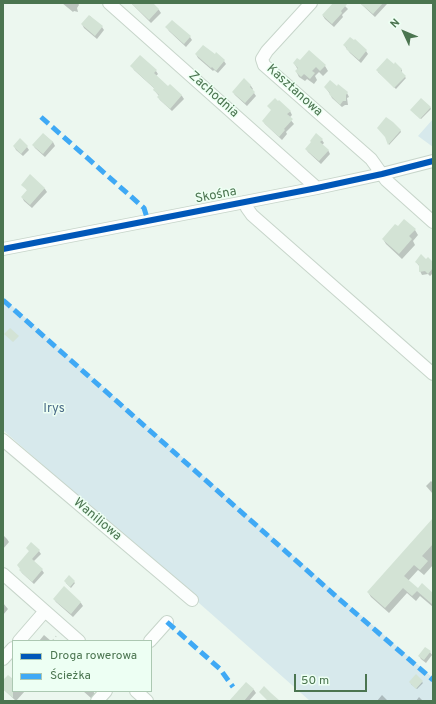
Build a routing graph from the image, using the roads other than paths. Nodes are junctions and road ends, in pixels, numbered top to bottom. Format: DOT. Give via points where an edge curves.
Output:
graph roads {
  1 [pos="109,3"];
  2 [pos="311,3"];
  3 [pos="433,161"];
  4 [pos="382,174"];
  5 [pos="317,188"];
  6 [pos="245,202"];
  7 [pos="433,222"];
  8 [pos="3,250"];
  9 [pos="433,374"];
  10 [pos="3,440"];
  11 [pos="3,574"];
  12 [pos="192,600"];
  13 [pos="45,611"];
  14 [pos="167,622"];
  15 [pos="20,640"];
  16 [pos="78,640"];
  17 [pos="151,640"];
  18 [pos="12,649"];
  19 [pos="3,659"];
  20 [pos="105,692"];
  21 [pos="137,692"];
  22 [pos="97,701"];
  23 [pos="147,701"];
  1 -- 5 [label="street, Zachodnia"];
  2 -- 4 [label="street, Kasztanowa" via="267,51 262,58 264,65 371,160"];
  3 -- 4 [label="street, Skośna"];
  4 -- 5 [label="street, Skośna"];
  4 -- 7 [label="street"];
  5 -- 6 [label="street, Skośna"];
  6 -- 8 [label="street, Skośna"];
  6 -- 9 [label="street" via="252,215"];
  10 -- 12 [label="street, Waniliowa"];
  11 -- 13 [label="street"];
  13 -- 15 [label="street"];
  13 -- 16 [label="street"];
  14 -- 17 [label="street"];
  18 -- 19 [label="street"];
  20 -- 22 [label="street"];
  21 -- 23 [label="street"];
}
